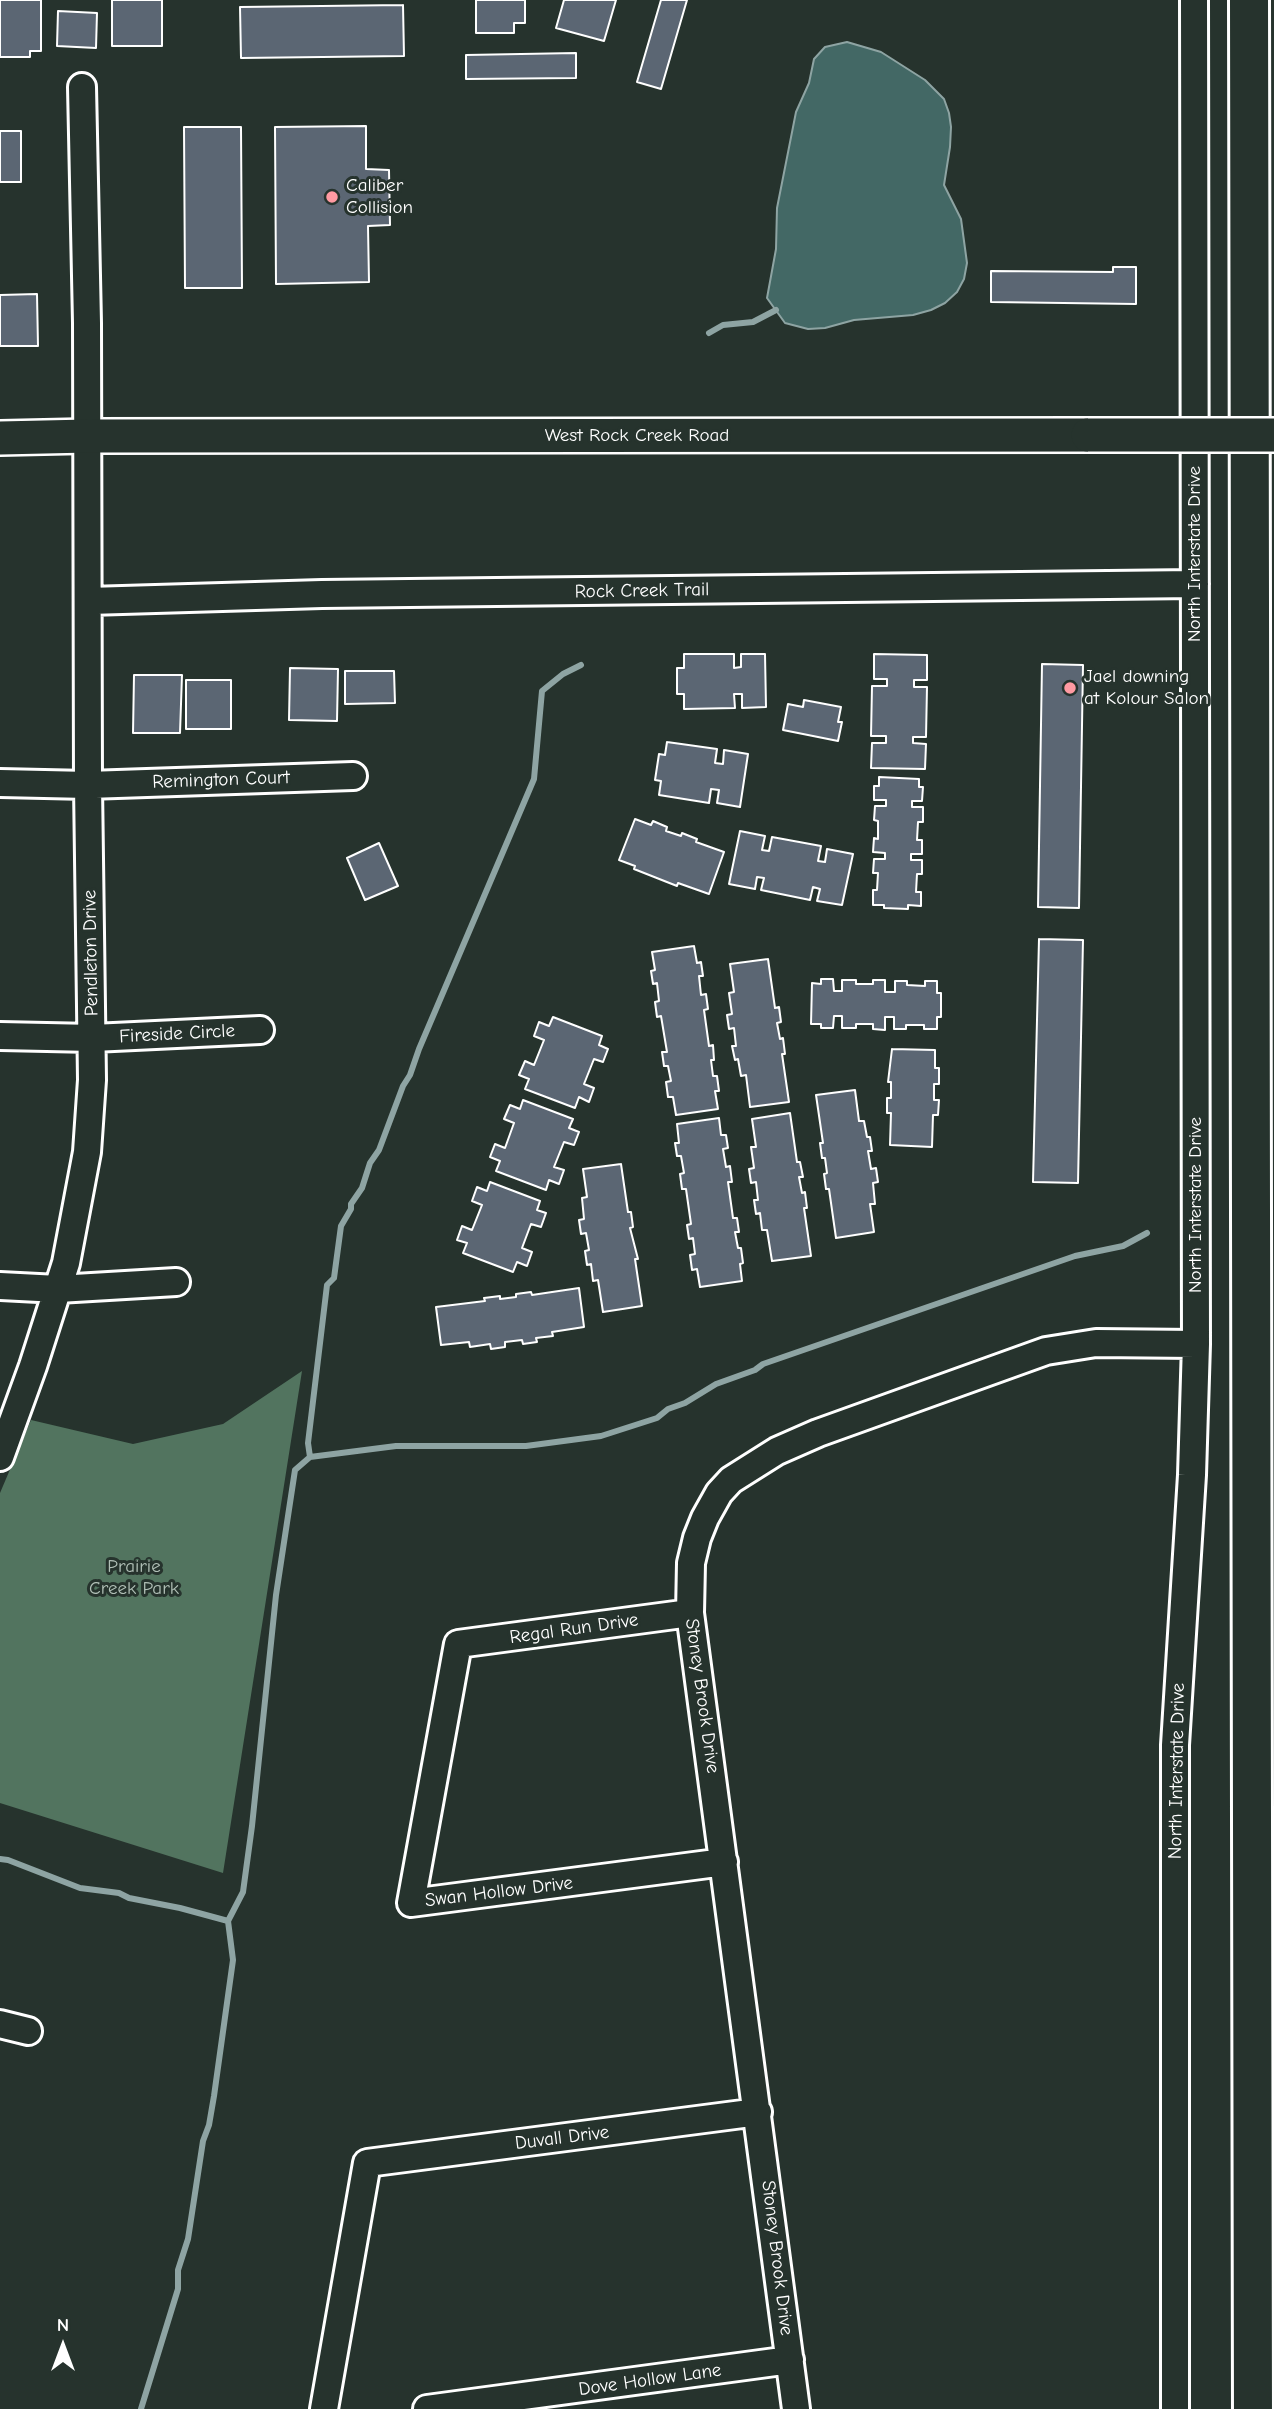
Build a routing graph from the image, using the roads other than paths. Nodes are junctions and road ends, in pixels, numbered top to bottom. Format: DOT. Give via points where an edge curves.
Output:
graph roads {
  1 [pos="1194,0"];
  2 [pos="1249,0"];
  3 [pos="82,87"];
  4 [pos="1274,435"];
  5 [pos="88,436"];
  6 [pos="0,438"];
  7 [pos="1195,584"];
  8 [pos="89,601"];
  9 [pos="353,776"];
  10 [pos="0,783"];
  11 [pos="88,785"];
  12 [pos="260,1030"];
  13 [pos="0,1036"];
  14 [pos="93,1038"];
  15 [pos="176,1282"];
  16 [pos="0,1286"];
  17 [pos="58,1289"];
  18 [pos="1196,1344"];
  19 [pos="0,1457"];
  20 [pos="690,1613"];
  21 [pos="458,1644"];
  22 [pos="724,1863"];
  23 [pos="0,2024"];
  24 [pos="28,2031"];
  25 [pos="758,2112"];
  26 [pos="790,2360"];
  27 [pos="324,2409"];
  28 [pos="427,2409"];
  29 [pos="796,2409"];
  30 [pos="1175,2409"];
  31 [pos="1253,2409"];
  1 -- 7 [label="street, North Interstate Drive"];
  2 -- 31 [label="highway"];
  3 -- 5 [label="street, Pendleton Drive"];
  4 -- 5 [label="main road, West Rock Creek Road, bridge"];
  5 -- 6 [label="main road, West Rock Creek Road"];
  5 -- 8 [label="street, Pendleton Drive"];
  7 -- 8 [label="street, Rock Creek Trail"];
  7 -- 18 [label="street, North Interstate Drive"];
  8 -- 11 [label="street, Pendleton Drive"];
  9 -- 11 [label="street, Remington Court"];
  10 -- 11 [label="street, Remington Court"];
  11 -- 14 [label="street, Pendleton Drive"];
  12 -- 14 [label="street, Fireside Circle"];
  13 -- 14 [label="street, Fireside Circle"];
  14 -- 17 [label="street, Pendleton Drive" via="87,1152"];
  15 -- 17 [label="street"];
  16 -- 17 [label="street"];
  17 -- 19 [label="street, Pendleton Drive"];
  18 -- 20 [label="street, Stoney Brook Drive" via="1096,1343 1046,1350 777,1451 731,1480 705,1518 691,1563"];
  18 -- 30 [label="street, North Interstate Drive" via="1175,1745"];
  20 -- 21 [label="street, Regal Run Drive"];
  20 -- 22 [label="street, Stoney Brook Drive"];
  21 -- 22 [label="street, Swan Hollow Drive" via="411,1903"];
  22 -- 25 [label="street, Stoney Brook Drive"];
  23 -- 24 [label="street"];
  25 -- 26 [label="street, Stoney Brook Drive"];
  25 -- 27 [label="street, Duvall Drive" via="367,2163"];
  26 -- 28 [label="street, Dove Hollow Lane"];
  26 -- 29 [label="street, Stoney Brook Drive"];
}
